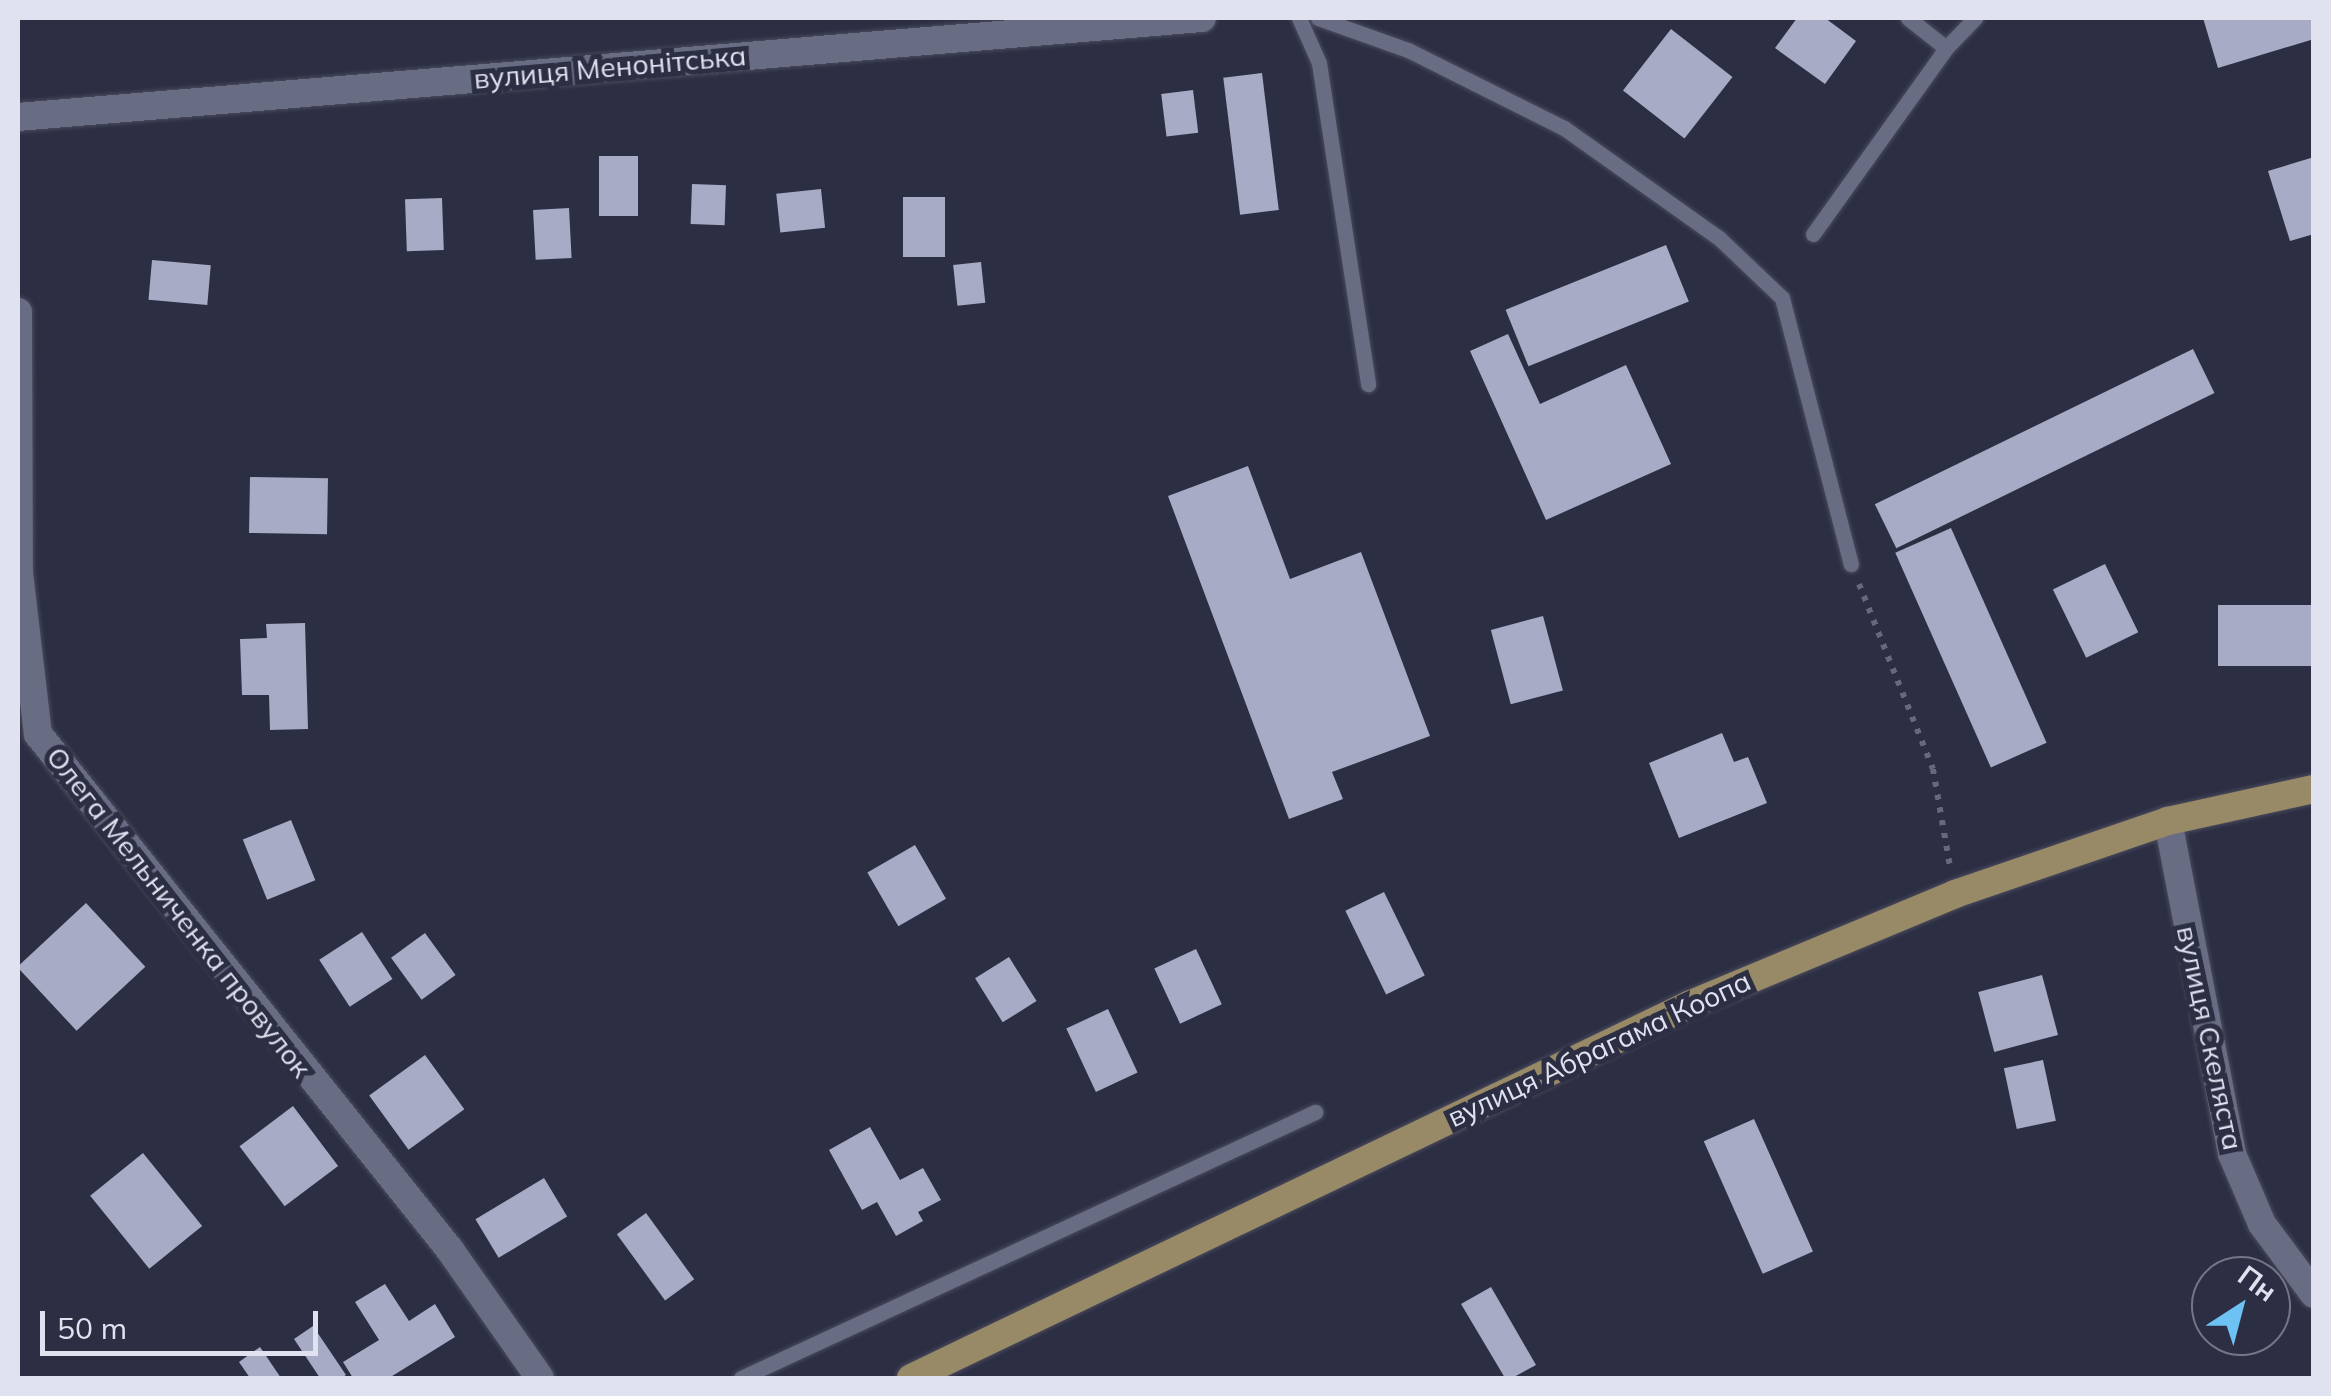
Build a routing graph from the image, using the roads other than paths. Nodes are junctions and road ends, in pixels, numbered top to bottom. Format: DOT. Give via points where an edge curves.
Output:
graph roads {
  1 [pos="1202,18"];
  2 [pos="1299,18"];
  3 [pos="1318,18"];
  4 [pos="1908,18"];
  5 [pos="1976,18"];
  6 [pos="1946,48"];
  7 [pos="18,117"];
  8 [pos="1813,234"];
  9 [pos="18,312"];
  10 [pos="1368,384"];
  11 [pos="20,403"];
  12 [pos="1852,564"];
  13 [pos="18,712"];
  14 [pos="38,734"];
  15 [pos="2314,788"];
  16 [pos="2168,821"];
  17 [pos="1316,1112"];
  18 [pos="2314,1294"];
  19 [pos="540,1378"];
  20 [pos="741,1378"];
  21 [pos="911,1378"];
  1 -- 7 [label="street, вулиця Менонітська"];
  2 -- 10 [label="lane" via="1319,63"];
  3 -- 12 [label="lane" via="1408,50 1564,128 1719,238 1782,298"];
  4 -- 6 [label="lane"];
  5 -- 6 [label="lane"];
  6 -- 8 [label="lane"];
  9 -- 11 [label="street, Олега Мельниченка провулок"];
  11 -- 14 [label="street, Олега Мельниченка провулок" via="19,573"];
  13 -- 14 [label="street"];
  14 -- 19 [label="street, Олега Мельниченка провулок" via="450,1250"];
  15 -- 16 [label="main road, вулиця Абрагама Коопа"];
  16 -- 18 [label="street, вулиця Скеляста" via="2232,1154 2262,1224"];
  16 -- 21 [label="main road, вулиця Абрагама Коопа" via="1955,894 1691,1004"];
  17 -- 20 [label="lane"];
}
